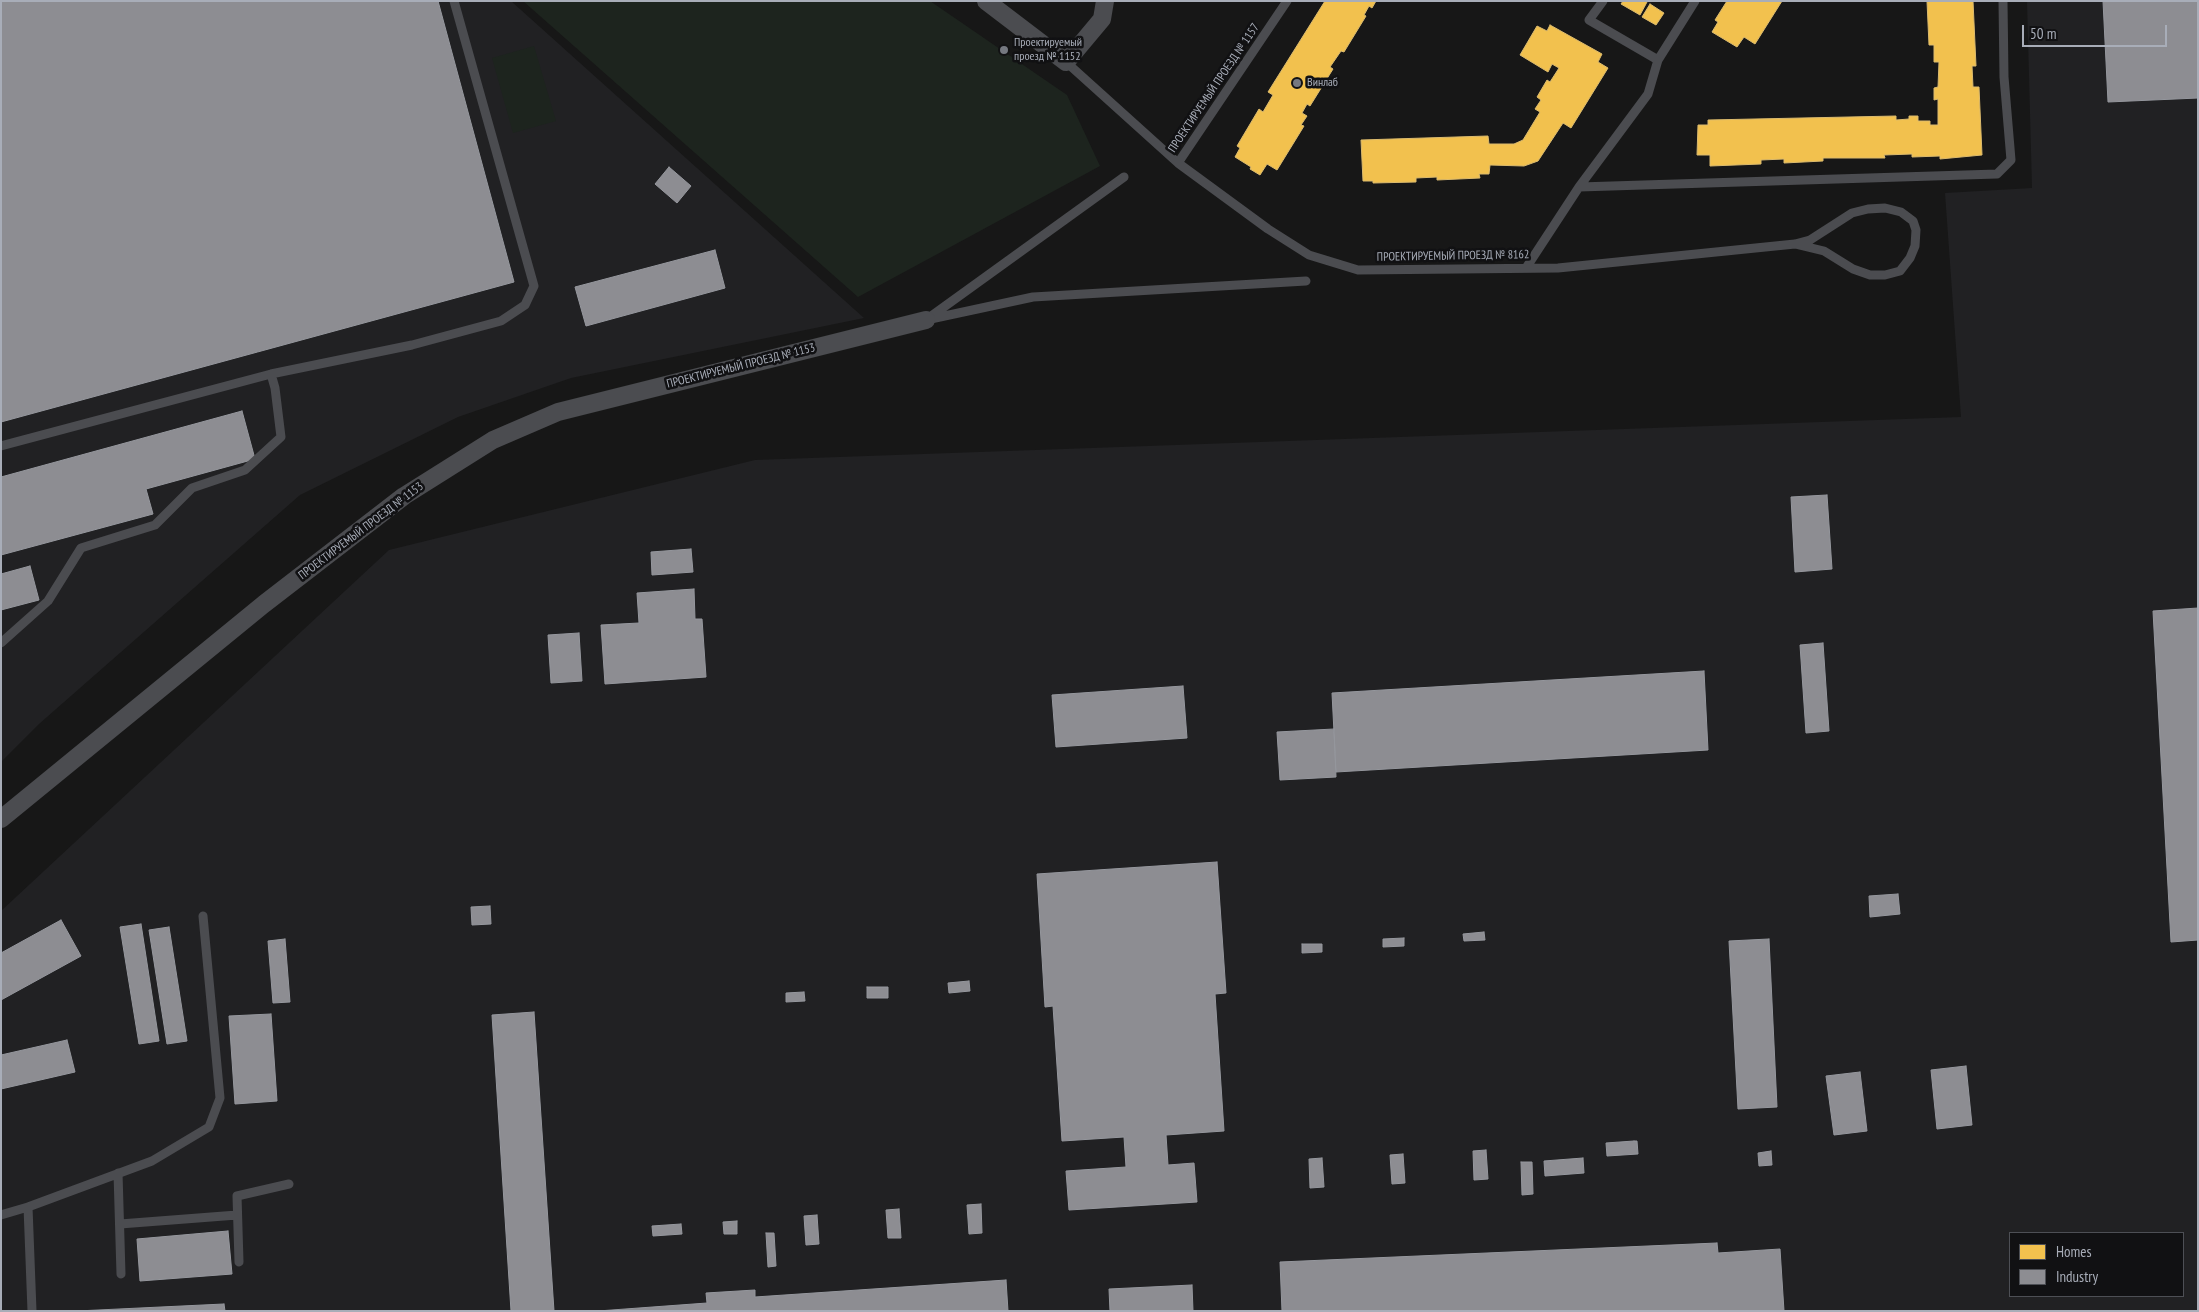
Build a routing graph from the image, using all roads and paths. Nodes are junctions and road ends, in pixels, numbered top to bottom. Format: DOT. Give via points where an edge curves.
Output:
graph roads {
  1 [pos="454,1"];
  2 [pos="986,1"];
  3 [pos="1105,1"];
  4 [pos="1287,1"];
  5 [pos="1603,1"];
  6 [pos="1695,1"];
  7 [pos="2003,1"];
  8 [pos="1658,60"];
  9 [pos="1066,62"];
  10 [pos="1178,163"];
  11 [pos="1124,176"];
  12 [pos="1579,187"];
  13 [pos="1795,244"];
  14 [pos="1526,268"];
  15 [pos="1306,281"];
  16 [pos="926,320"];
  17 [pos="271,374"];
  18 [pos="1,446"];
  19 [pos="1,643"];
  20 [pos="1,819"];
  21 [pos="203,916"];
  22 [pos="118,1173"];
  23 [pos="288,1184"];
  24 [pos="28,1207"];
  25 [pos="1,1215"];
  26 [pos="238,1215"];
  27 [pos="120,1224"];
  28 [pos="239,1262"];
  29 [pos="121,1274"];
  30 [pos="32,1311"];
  1 -- 17 [label="lane" via="524,248 534,286 531,293 525,305 501,321 412,345"];
  2 -- 9 [label="street"];
  3 -- 9 [label="street" via="1102,19"];
  4 -- 10 [label="lane, ПРОЕКТИРУЕМЫЙ ПРОЕЗД № 1157"];
  5 -- 8 [label="lane" via="1589,20"];
  6 -- 8 [label="lane"];
  7 -- 12 [label="lane" via="2004,78 2012,160 1997,174"];
  8 -- 12 [label="lane" via="1648,94"];
  9 -- 10 [label="lane, ПРОЕКТИРУЕМЫЙ ПРОЕЗД № 8162"];
  10 -- 14 [label="lane, ПРОЕКТИРУЕМЫЙ ПРОЕЗД № 8162" via="1309,255 1358,270"];
  11 -- 16 [label="lane"];
  12 -- 14 [label="lane"];
  13 -- 13 [label="lane, ПРОЕКТИРУЕМЫЙ ПРОЕЗД № 8162" via="1824,251 1853,269 1870,275 1885,275 1900,271 1910,258 1916,230 1913,221 1901,212 1885,208 1868,209 1852,213 1810,240"];
  13 -- 14 [label="lane, ПРОЕКТИРУЕМЫЙ ПРОЕЗД № 8162" via="1558,268"];
  15 -- 16 [label="lane" via="1033,297"];
  16 -- 20 [label="street, ПРОЕКТИРУЕМЫЙ ПРОЕЗД № 1153" via="558,412 493,440 404,496 272,598"];
  17 -- 18 [label="lane"];
  17 -- 19 [label="lane" via="281,437 245,470 192,488 155,525 80,548 48,601"];
  21 -- 22 [label="lane" via="220,1098 208,1127 152,1161"];
  22 -- 24 [label="lane"];
  22 -- 27 [label="lane"];
  23 -- 26 [label="lane" via="237,1196"];
  24 -- 25 [label="lane"];
  24 -- 30 [label="lane"];
  26 -- 27 [label="lane"];
  26 -- 28 [label="lane"];
  27 -- 29 [label="lane"];
}
